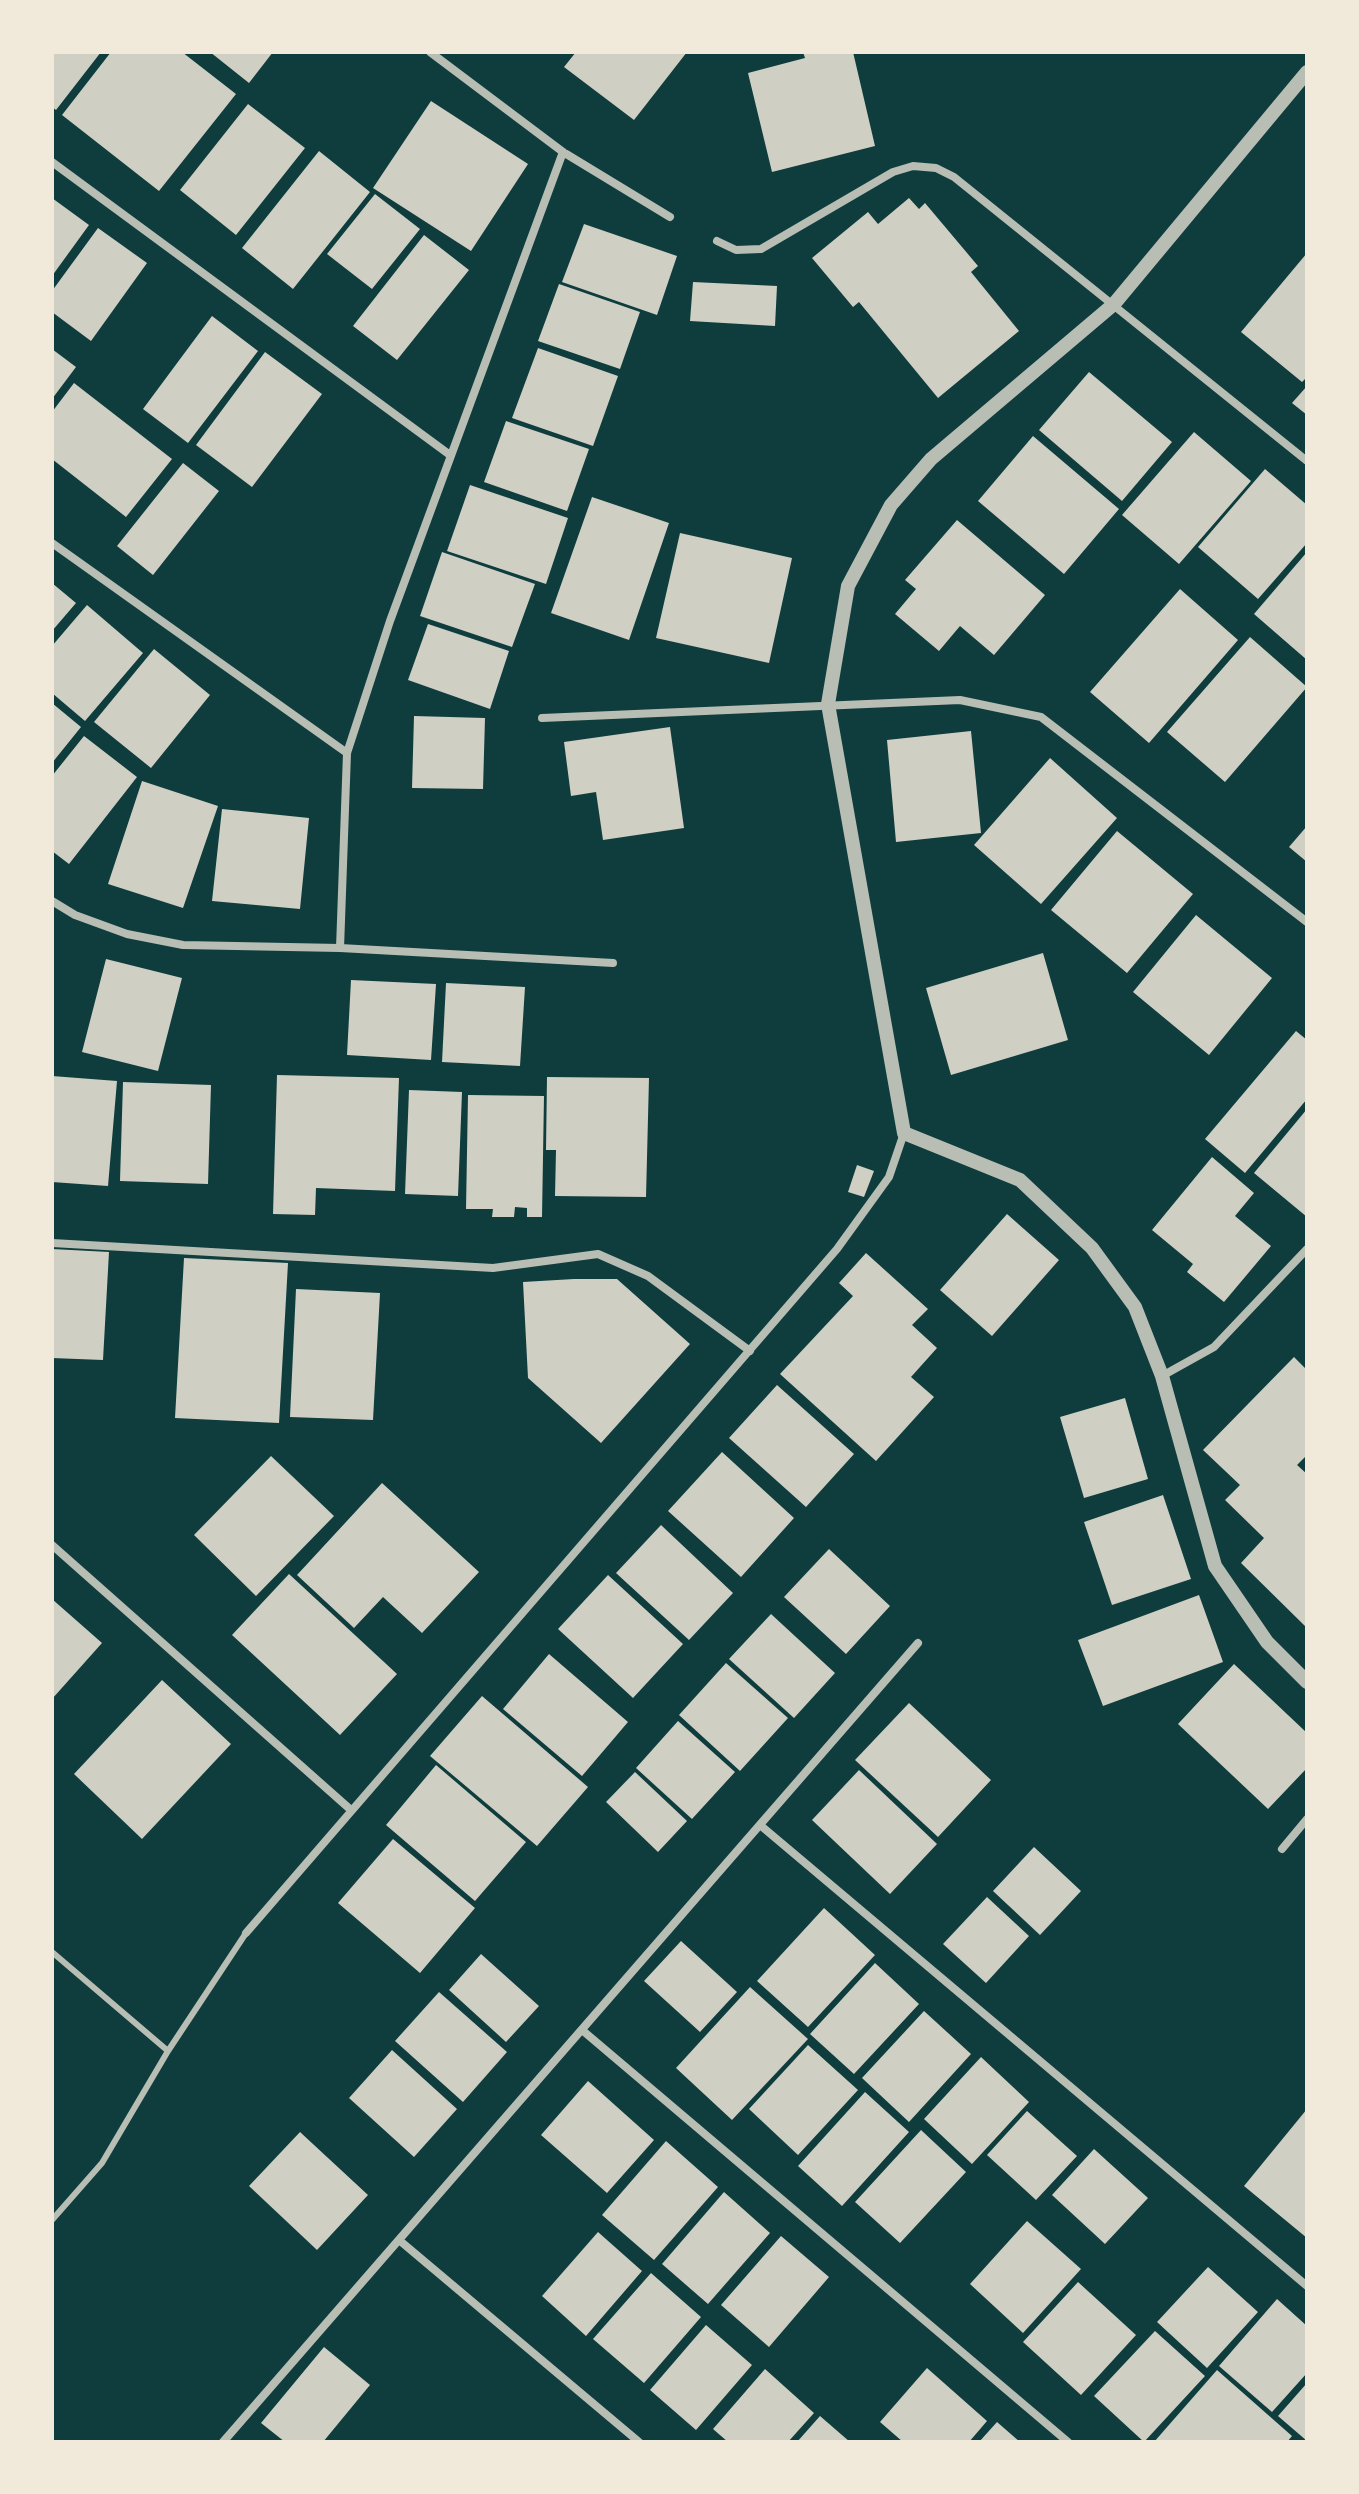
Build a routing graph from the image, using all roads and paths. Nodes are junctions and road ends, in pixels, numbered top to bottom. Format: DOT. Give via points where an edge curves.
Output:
graph roads {
  1 [pos="430,52"];
  2 [pos="1307,72"];
  3 [pos="563,152"];
  4 [pos="52,162"];
  5 [pos="670,217"];
  6 [pos="717,241"];
  7 [pos="1114,304"];
  8 [pos="450,455"];
  9 [pos="1307,461"];
  10 [pos="52,543"];
  11 [pos="828,704"];
  12 [pos="542,718"];
  13 [pos="347,753"];
  14 [pos="52,901"];
  15 [pos="1307,922"];
  16 [pos="340,948"];
  17 [pos="613,963"];
  18 [pos="904,1133"];
  19 [pos="52,1243"];
  20 [pos="1307,1249"];
  21 [pos="750,1351"];
  22 [pos="1162,1376"];
  23 [pos="52,1545"];
  24 [pos="918,1643"];
  25 [pos="1307,1682"];
  26 [pos="351,1810"];
  27 [pos="1307,1819"];
  28 [pos="760,1825"];
  29 [pos="1282,1849"];
  30 [pos="246,1933"];
  31 [pos="52,1952"];
  32 [pos="582,2030"];
  33 [pos="168,2051"];
  34 [pos="52,2220"];
  35 [pos="399,2240"];
  36 [pos="1307,2286"];
  37 [pos="223,2442"];
  38 [pos="639,2442"];
  39 [pos="1068,2442"];
  1 -- 3 [label="street"];
  2 -- 7 [label="street"];
  3 -- 5 [label="street"];
  3 -- 8 [label="street"];
  4 -- 8 [label="street"];
  6 -- 7 [label="street" via="736,250 761,249 893,172 913,166 936,168"];
  7 -- 9 [label="street"];
  7 -- 11 [label="street" via="931,459 891,505 848,586"];
  8 -- 13 [label="street"];
  10 -- 13 [label="street"];
  11 -- 12 [label="street"];
  11 -- 15 [label="street" via="960,700 1041,717"];
  11 -- 18 [label="street"];
  13 -- 16 [label="street"];
  14 -- 16 [label="street" via="127,934 183,945"];
  16 -- 17 [label="street"];
  18 -- 21 [label="street" via="889,1177 837,1249"];
  18 -- 22 [label="street" via="1020,1180 1030,1189 1092,1248 1135,1307"];
  19 -- 21 [label="street" via="493,1268 598,1254 648,1276"];
  20 -- 22 [label="street" via="1214,1347"];
  21 -- 26 [label="street"];
  22 -- 25 [label="street" via="1215,1566 1267,1642"];
  23 -- 26 [label="street"];
  24 -- 28 [label="street"];
  26 -- 30 [label="street"];
  27 -- 29 [label="street"];
  28 -- 32 [label="street"];
  28 -- 36 [label="street"];
  30 -- 33 [label="lane"];
  31 -- 33 [label="lane"];
  32 -- 35 [label="street"];
  32 -- 39 [label="street"];
  33 -- 34 [label="lane" via="102,2163"];
  35 -- 37 [label="street"];
  35 -- 38 [label="street"];
}
